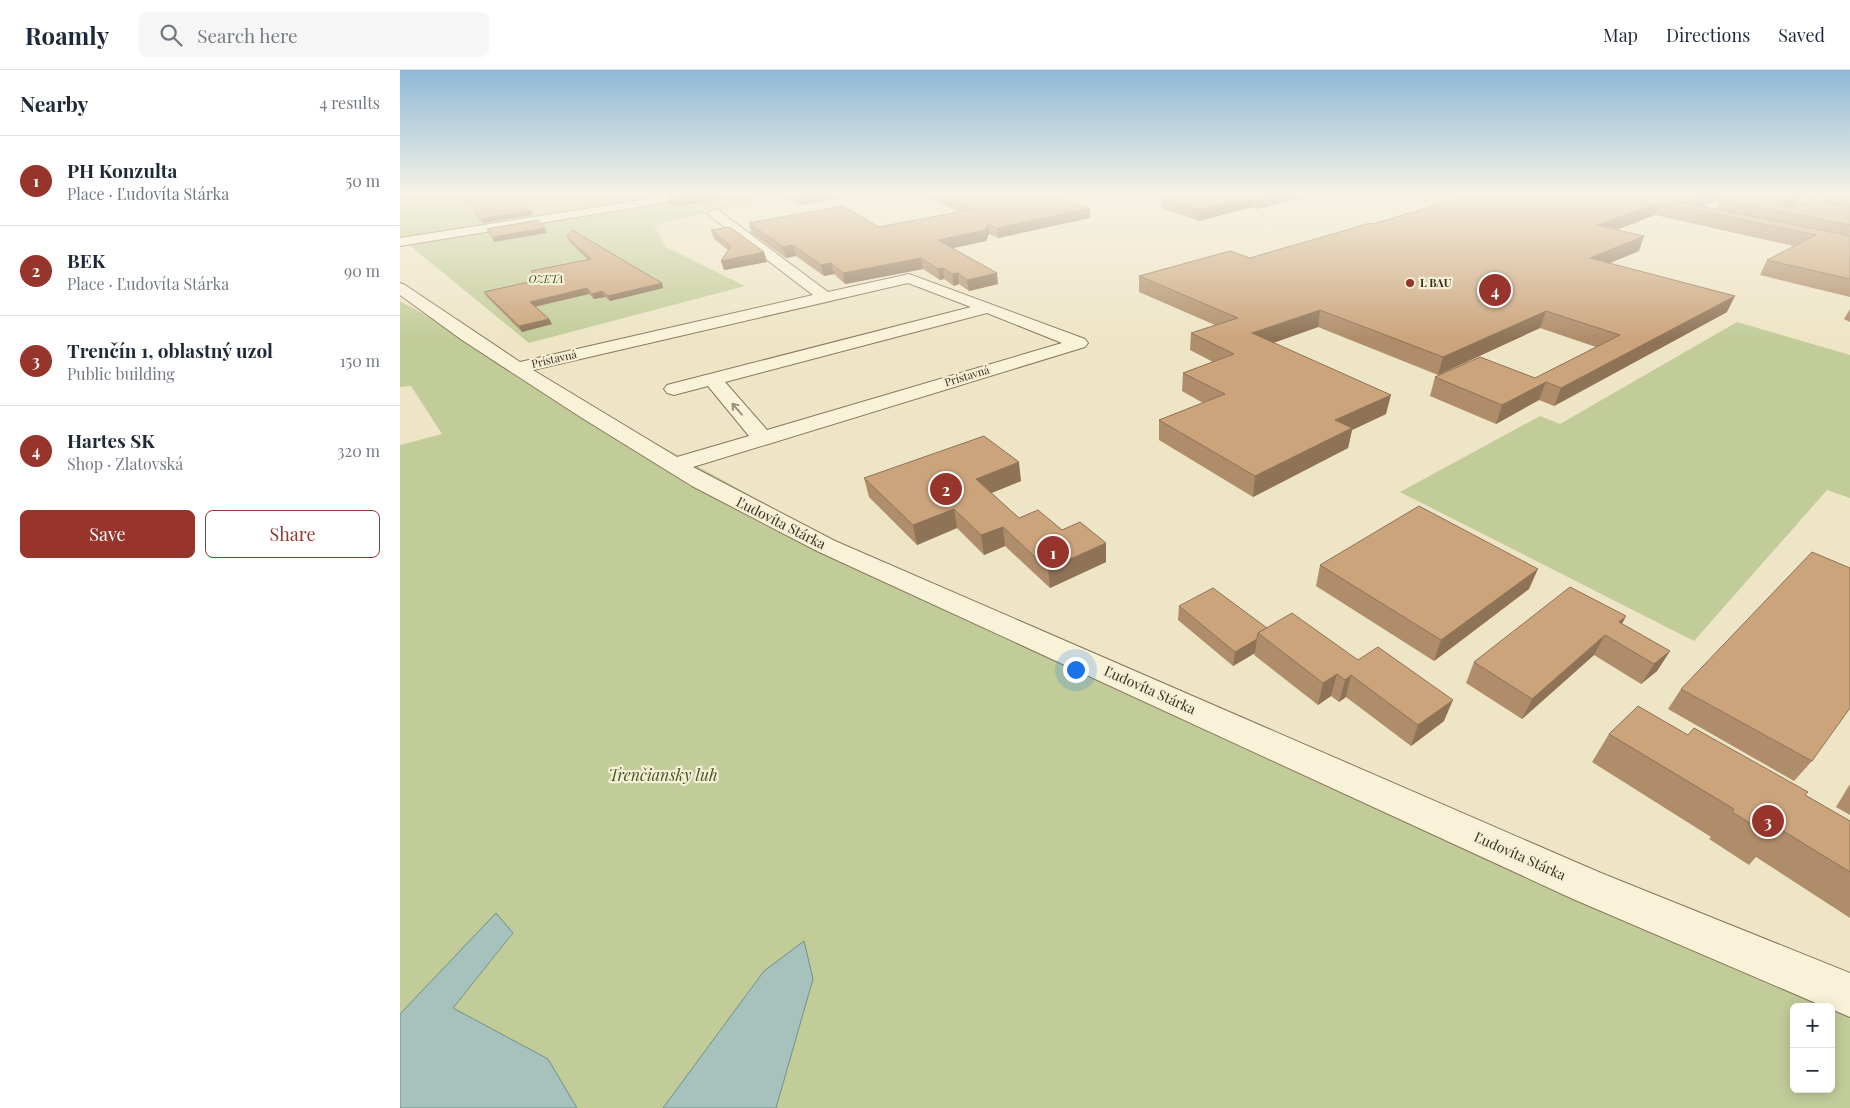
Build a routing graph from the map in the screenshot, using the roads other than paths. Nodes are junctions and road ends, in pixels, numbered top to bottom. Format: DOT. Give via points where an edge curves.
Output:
graph roads {
  1 [pos="753,242"];
  2 [pos="400,288"];
  3 [pos="825,297"];
  4 [pos="988,308"];
  5 [pos="517,368"];
  6 [pos="712,379"];
  7 [pos="674,389"];
  8 [pos="762,438"];
  9 [pos="674,465"];
  10 [pos="1850,995"];
  1 -- 3 [label="street"];
  2 -- 5 [label="street, Ľudovíta Stárka"];
  3 -- 4 [label="street, Prístavná" via="909,278"];
  3 -- 5 [label="street, Prístavná"];
  4 -- 6 [label="street"];
  4 -- 8 [label="street, Prístavná" via="1079,343"];
  5 -- 9 [label="street, Ľudovíta Stárka"];
  6 -- 7 [label="street"];
  8 -- 6 [label="street, one-way"];
  8 -- 9 [label="street, Prístavná"];
  9 -- 10 [label="street, Ľudovíta Stárka" via="826,546 1587,886"];
}
